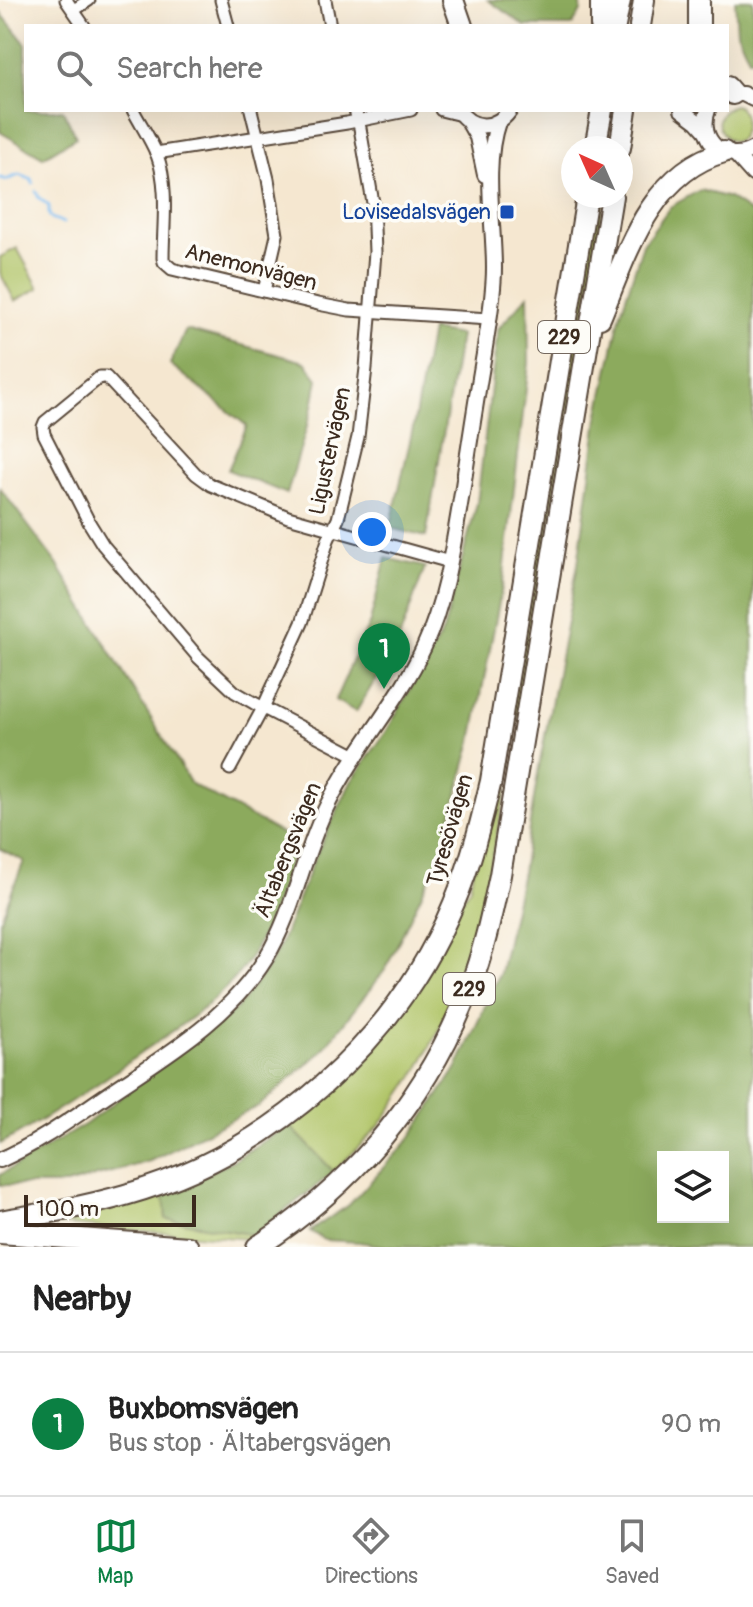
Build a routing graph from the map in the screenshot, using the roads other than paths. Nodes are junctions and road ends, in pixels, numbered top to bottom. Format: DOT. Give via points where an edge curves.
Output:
graph roads {
  1 [pos="66,0"];
  2 [pos="89,0"];
  3 [pos="221,0"];
  4 [pos="325,0"];
  5 [pos="439,0"];
  6 [pos="453,0"];
  7 [pos="601,0"];
  8 [pos="620,0"];
  9 [pos="644,0"];
  10 [pos="699,0"];
  11 [pos="74,10"];
  12 [pos="83,24"];
  13 [pos="227,24"];
  14 [pos="330,24"];
  15 [pos="445,24"];
  16 [pos="461,24"];
  17 [pos="601,24"];
  18 [pos="615,24"];
  19 [pos="640,24"];
  20 [pos="699,24"];
  21 [pos="134,112"];
  22 [pos="252,112"];
  23 [pos="389,112"];
  24 [pos="508,112"];
  25 [pos="626,112"];
  26 [pos="685,112"];
  27 [pos="707,112"];
  28 [pos="601,113"];
  29 [pos="357,115"];
  30 [pos="462,115"];
  31 [pos="498,122"];
  32 [pos="706,132"];
  33 [pos="258,136"];
  34 [pos="597,136"];
  35 [pos="622,136"];
  36 [pos="753,149"];
  37 [pos="156,153"];
  38 [pos="730,153"];
  39 [pos="753,174"];
  40 [pos="585,208"];
  41 [pos="610,208"];
  42 [pos="491,211"];
  43 [pos="264,291"];
  44 [pos="372,312"];
  45 [pos="489,319"];
  46 [pos="586,351"];
  47 [pos="333,530"];
  48 [pos="450,562"];
  49 [pos="263,708"];
  50 [pos="356,756"];
  51 [pos="230,769"];
  52 [pos="0,1160"];
  53 [pos="0,1221"];
  54 [pos="0,1233"];
  55 [pos="264,1242"];
  56 [pos="188,1247"];
  1 -- 11 [label="street"];
  2 -- 11 [label="street"];
  3 -- 13 [label="street"];
  4 -- 14 [label="street"];
  5 -- 15 [label="highway"];
  6 -- 16 [label="highway"];
  7 -- 17 [label="highway"];
  8 -- 18 [label="highway"];
  9 -- 19 [label="highway"];
  10 -- 20 [label="highway"];
  11 -- 12 [label="street"];
  21 -- 37 [label="street, Anemonvägen"];
  22 -- 33 [label="street"];
  23 -- 29 [label="street"];
  24 -- 31 [label="street"];
  25 -- 35 [label="highway"];
  26 -- 32 [label="street"];
  27 -- 32 [label="street"];
  28 -- 34 [label="highway"];
  29 -- 33 [label="street"];
  29 -- 44 [label="street, Ligustervägen" via="373,203"];
  30 -- 31 [label="street" via="478,125"];
  30 -- 42 [label="street, Ältabergsvägen" via="477,137"];
  31 -- 42 [label="street, Ältabergsvägen"];
  32 -- 38 [label="street" via="717,148"];
  33 -- 37 [label="street"];
  33 -- 43 [label="street" via="277,235"];
  36 -- 38 [label="street"];
  37 -- 43 [label="street, Anemonvägen" via="162,172 164,262 177,271"];
  38 -- 39 [label="street"];
  38 -- 46 [label="highway" via="688,169 656,200"];
  40 -- 53 [label="highway, Tyresövägen / 229" via="491,781 454,903 433,946 361,1048 261,1133 201,1166 127,1195"];
  41 -- 46 [label="highway, 229"];
  42 -- 45 [label="street, Ältabergsvägen" via="494,270"];
  43 -- 44 [label="street, Anemonvägen"];
  44 -- 45 [label="street, Anemonvägen"];
  44 -- 47 [label="street, Ligustervägen" via="358,437"];
  45 -- 48 [label="street, Ältabergsvägen"];
  46 -- 55 [label="highway, 229" via="500,875 471,985 442,1050 383,1139 328,1195"];
  47 -- 48 [label="street"];
  47 -- 49 [label="street, Ligustervägen" via="302,623"];
  47 -- 49 [label="street" via="203,481 106,377 43,427 103,545 198,657 235,692"];
  48 -- 50 [label="street, Ältabergsvägen" via="434,624 419,657"];
  49 -- 50 [label="street"];
  49 -- 51 [label="street, Ligustervägen"];
  50 -- 52 [label="street, Ältabergsvägen" via="316,831 278,934 240,993 187,1040"];
  54 -- 56 [label="highway"];
}
